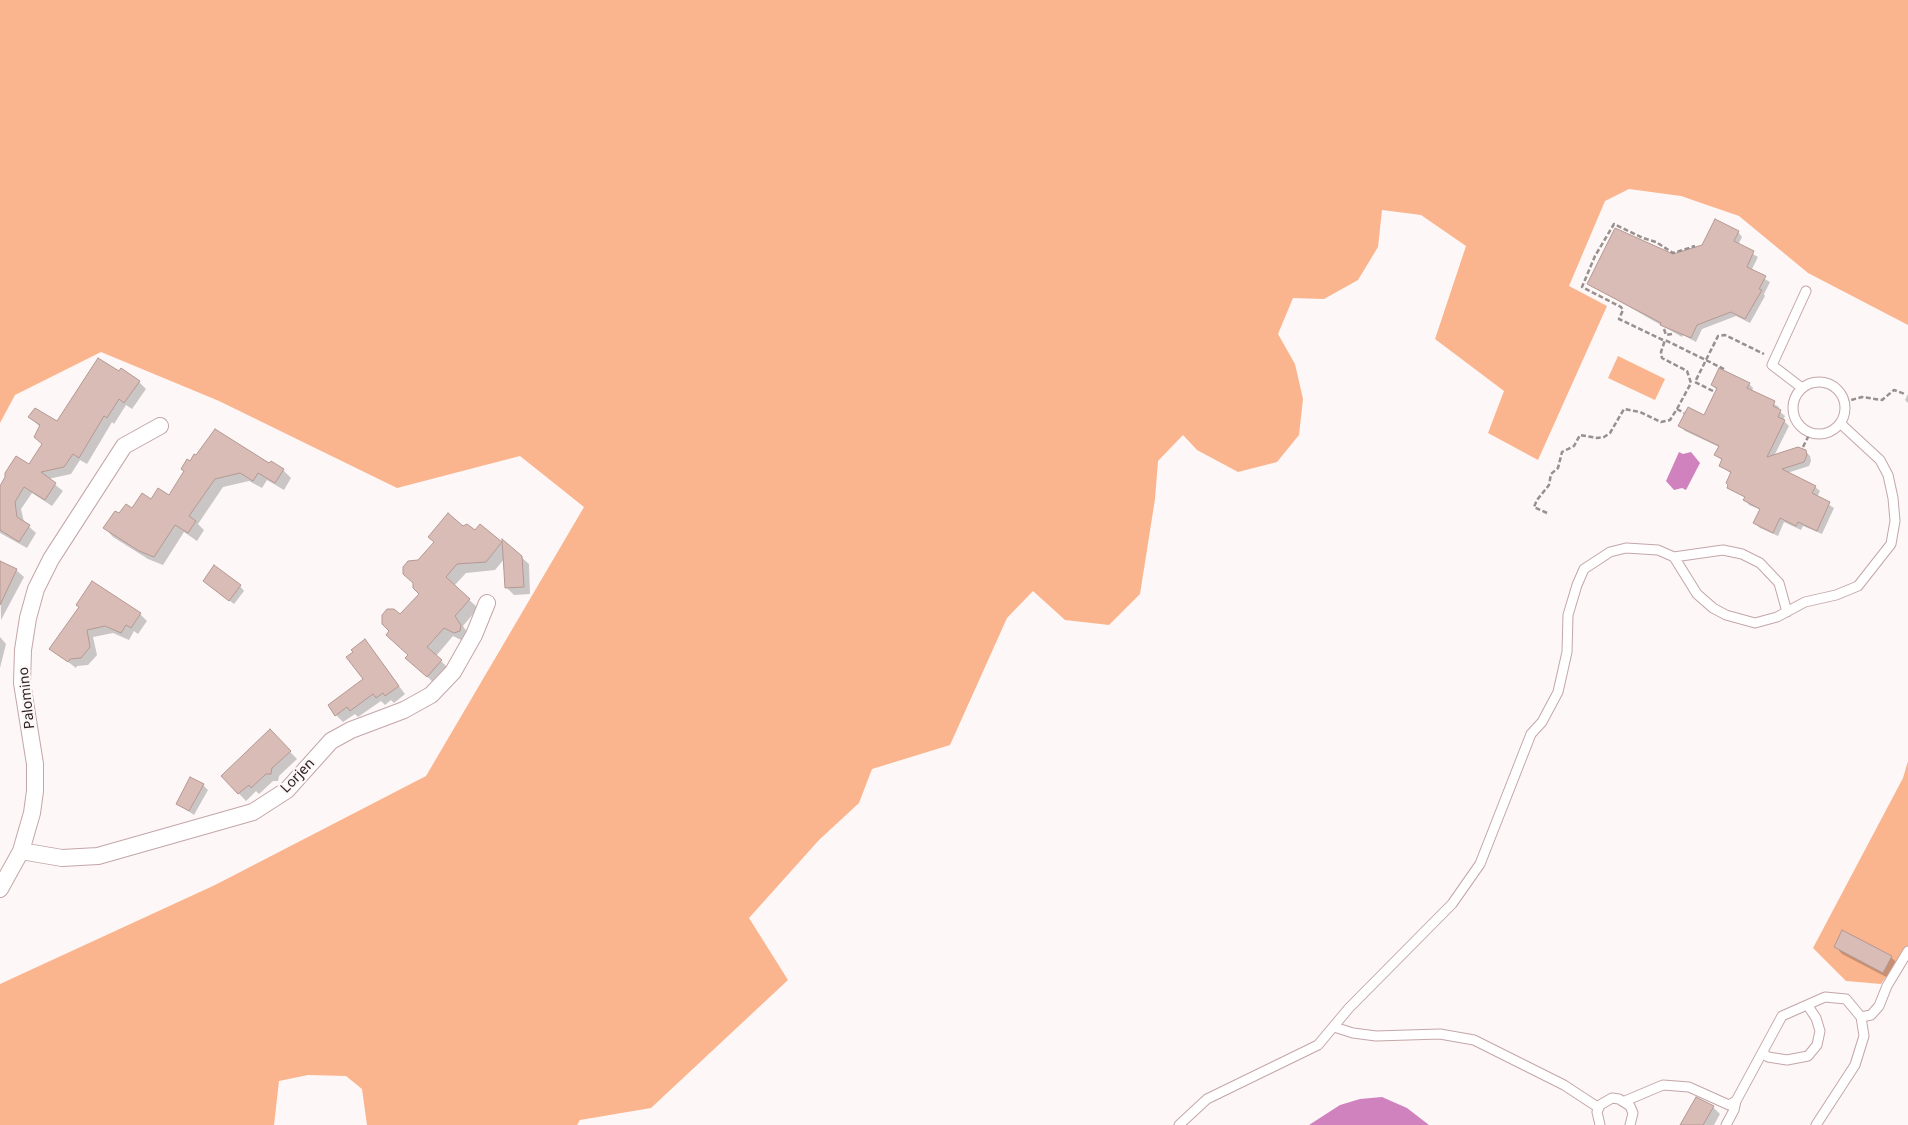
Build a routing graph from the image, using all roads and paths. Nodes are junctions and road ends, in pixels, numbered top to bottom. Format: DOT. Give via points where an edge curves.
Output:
graph roads {
  1 [pos="1695,246"];
  2 [pos="1806,291"];
  3 [pos="1664,329"];
  4 [pos="1672,334"];
  5 [pos="1666,335"];
  6 [pos="1664,340"];
  7 [pos="1774,359"];
  8 [pos="1705,360"];
  9 [pos="1724,368"];
  10 [pos="1802,388"];
  11 [pos="1713,391"];
  12 [pos="1905,394"];
  13 [pos="1844,402"];
  14 [pos="1677,409"];
  15 [pos="1684,413"];
  16 [pos="1841,424"];
  17 [pos="160,426"];
  18 [pos="1810,432"];
  19 [pos="1803,447"];
  20 [pos="1547,513"];
  21 [pos="1674,557"];
  22 [pos="487,603"];
  23 [pos="1787,612"];
  24 [pos="21,851"];
  25 [pos="0,889"];
  26 [pos="1908,950"];
  27 [pos="1808,1006"];
  28 [pos="1860,1017"];
  29 [pos="1334,1027"];
  30 [pos="1763,1053"];
  31 [pos="1736,1101"];
  32 [pos="1625,1102"];
  33 [pos="1599,1108"];
  34 [pos="1179,1125"];
  35 [pos="1600,1125"];
  36 [pos="1630,1125"];
  37 [pos="1726,1125"];
  38 [pos="1816,1125"];
  1 -- 6 [label="path" via="1673,253 1614,224 1582,287 1621,306 1623,310 1619,319"];
  2 -- 7 [label="lane"];
  3 -- 5 [label="path"];
  4 -- 5 [label="path"];
  5 -- 6 [label="path"];
  6 -- 8 [label="path"];
  6 -- 14 [label="path" via="1662,358 1687,371 1691,383"];
  7 -- 8 [label="path" via="1725,335 1718,336"];
  7 -- 10 [label="lane" via="1772,365"];
  8 -- 9 [label="path"];
  8 -- 11 [label="path" via="1695,382"];
  10 -- 13 [label="lane" via="1808,383 1822,381 1834,386"];
  10 -- 18 [label="lane" via="1792,405 1794,419 1803,430"];
  12 -- 13 [label="path" via="1894,390 1882,400 1862,397"];
  13 -- 16 [label="lane" via="1846,410"];
  14 -- 15 [label="path"];
  14 -- 20 [label="path" via="1670,420 1661,422 1624,409 1610,433 1604,437 1580,435 1574,446 1562,452 1549,486 1534,507"];
  16 -- 18 [label="lane" via="1830,432 1816,435"];
  16 -- 23 [label="lane" via="1880,460 1888,474 1895,521 1891,544 1858,586 1805,602"];
  17 -- 24 [label="street, Palomino" via="124,446 51,560 36,590 23,650 22,683 35,764 35,790"];
  18 -- 19 [label="path"];
  21 -- 23 [label="lane" via="1697,594 1726,615 1755,623"];
  21 -- 23 [label="lane" via="1723,550 1742,554 1760,563 1779,583"];
  21 -- 29 [label="lane" via="1658,550 1626,548 1610,552 1584,569 1568,615 1567,652 1558,692 1542,722 1530,734 1480,864 1452,904"];
  22 -- 24 [label="street, Lorjen" via="453,672 431,695 331,741 287,790 253,812 98,856 62,858"];
  24 -- 25 [label="street, Palomino"];
  26 -- 28 [label="lane" via="1879,1006 1872,1015"];
  27 -- 28 [label="lane" via="1826,997 1846,999"];
  27 -- 30 [label="lane" via="1782,1016"];
  27 -- 30 [label="lane" via="1820,1031 1817,1045 1808,1056 1787,1060"];
  28 -- 38 [label="lane" via="1864,1036 1855,1066"];
  29 -- 33 [label="lane" via="1376,1036 1440,1034 1474,1040 1564,1085"];
  29 -- 34 [label="lane" via="1318,1045 1207,1099"];
  30 -- 31 [label="lane"];
  31 -- 32 [label="lane" via="1729,1104 1689,1086 1663,1084"];
  31 -- 37 [label="lane"];
  32 -- 33 [label="lane" via="1612,1098"];
  32 -- 36 [label="lane" via="1633,1113"];
  33 -- 35 [label="lane" via="1597,1119"];
}
